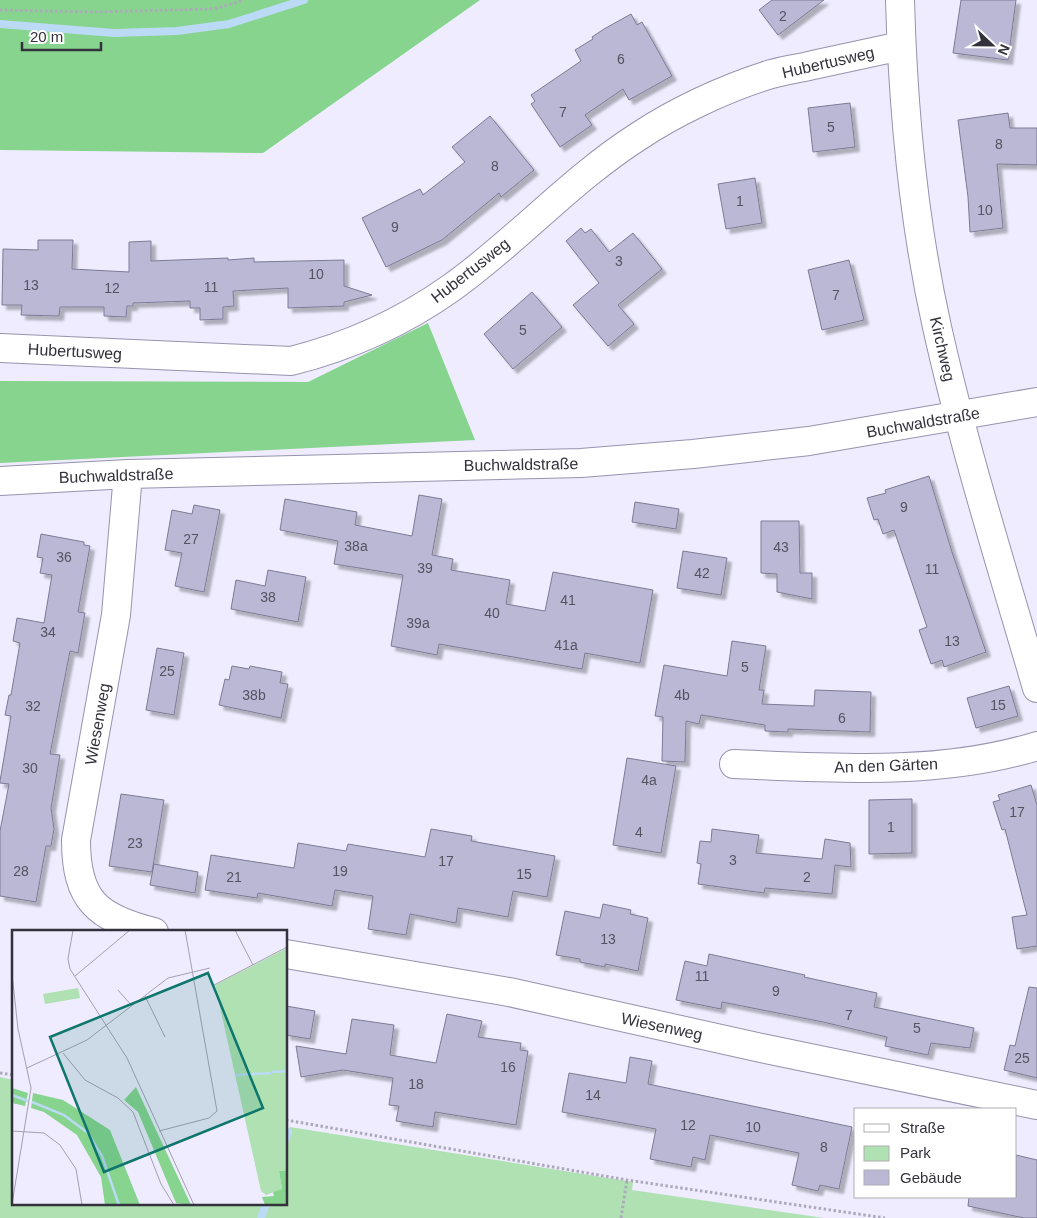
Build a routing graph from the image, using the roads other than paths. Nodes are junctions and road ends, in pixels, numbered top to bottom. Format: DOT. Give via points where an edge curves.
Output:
graph roads {
  1 [pos="900,0"];
  2 [pos="901,46"];
  3 [pos="0,348"];
  4 [pos="1037,402"];
  5 [pos="959,416"];
  6 [pos="128,474"];
  7 [pos="0,481"];
  8 [pos="1029,627"];
  9 [pos="1037,688"];
  10 [pos="1037,746"];
  11 [pos="734,764"];
  12 [pos="148,930"];
  13 [pos="288,954"];
  14 [pos="1037,1105"];
  1 -- 2 [label="street, Kirchweg"];
  2 -- 3 [label="street, Hubertusweg" via="741,84 663,122 584,175 451,288 375,332 324,353 291,361"];
  2 -- 5 [label="street, Kirchweg" via="921,241 936,326"];
  4 -- 5 [label="street, Buchwaldstraße"];
  5 -- 6 [label="street, Buchwaldstraße" via="809,441 581,463"];
  5 -- 8 [label="street, Kirchweg"];
  6 -- 7 [label="street, Buchwaldstraße"];
  6 -- 12 [label="street, Wiesenweg" via="116,615 76,840 76,861 87,896 95,905 121,921"];
  8 -- 9 [label="street, Kirchweg"];
  10 -- 11 [label="street, An den Gärten" via="975,760 928,765 866,768"];
  13 -- 14 [label="street, Wiesenweg" via="509,992"];
}
